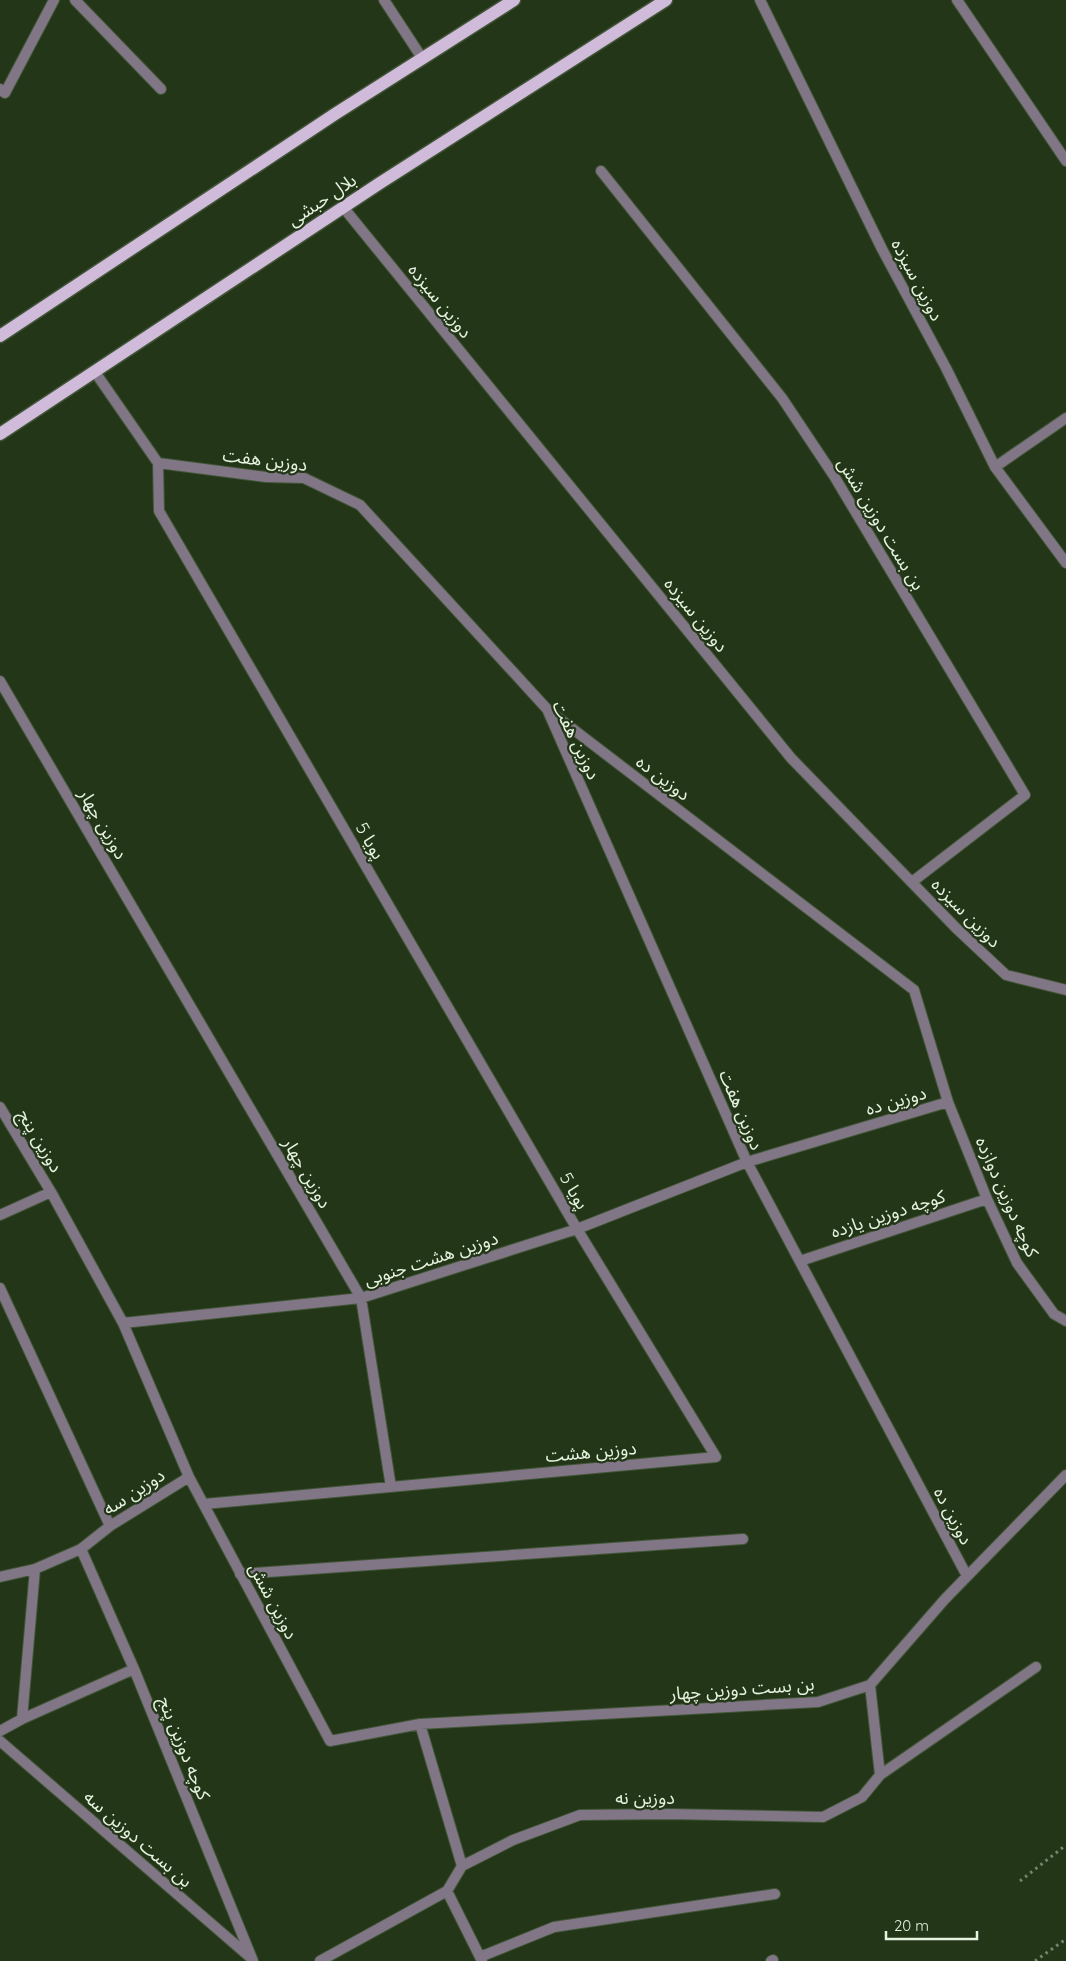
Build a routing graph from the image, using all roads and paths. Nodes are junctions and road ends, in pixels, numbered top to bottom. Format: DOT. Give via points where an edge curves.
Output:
graph roads {
  1 [pos="54,0"];
  2 [pos="75,0"];
  3 [pos="384,0"];
  4 [pos="514,0"];
  5 [pos="666,0"];
  6 [pos="760,0"];
  7 [pos="957,0"];
  8 [pos="422,58"];
  9 [pos="161,89"];
  10 [pos="2,94"];
  11 [pos="1066,161"];
  12 [pos="601,171"];
  13 [pos="343,207"];
  14 [pos="0,336"];
  15 [pos="95,372"];
  16 [pos="1066,418"];
  17 [pos="0,434"];
  18 [pos="158,463"];
  19 [pos="994,467"];
  20 [pos="1066,563"];
  21 [pos="0,681"];
  22 [pos="547,709"];
  23 [pos="912,882"];
  24 [pos="1066,990"];
  25 [pos="948,1102"];
  26 [pos="0,1107"];
  27 [pos="747,1162"];
  28 [pos="51,1192"];
  29 [pos="987,1199"];
  30 [pos="0,1215"];
  31 [pos="577,1229"];
  32 [pos="800,1261"];
  33 [pos="0,1288"];
  34 [pos="362,1298"];
  35 [pos="1066,1321"];
  36 [pos="123,1323"];
  37 [pos="1066,1475"];
  38 [pos="189,1477"];
  39 [pos="391,1487"];
  40 [pos="204,1504"];
  41 [pos="110,1526"];
  42 [pos="743,1539"];
  43 [pos="80,1549"];
  44 [pos="35,1569"];
  45 [pos="240,1574"];
  46 [pos="967,1576"];
  47 [pos="0,1577"];
  48 [pos="1036,1667"];
  49 [pos="134,1669"];
  50 [pos="870,1684"];
  51 [pos="22,1719"];
  52 [pos="420,1724"];
  53 [pos="0,1731"];
  54 [pos="0,1741"];
  55 [pos="330,1741"];
  56 [pos="880,1775"];
  57 [pos="1066,1845"];
  58 [pos="462,1866"];
  59 [pos="1020,1882"];
  60 [pos="447,1891"];
  61 [pos="775,1894"];
  62 [pos="1066,1939"];
  63 [pos="481,1959"];
  64 [pos="254,1961"];
  65 [pos="320,1961"];
  66 [pos="1035,1961"];
  1 -- 10 [label="street"];
  2 -- 9 [label="street"];
  3 -- 8 [label="street"];
  4 -- 8 [label="main road"];
  5 -- 13 [label="main road, بلال حبشی"];
  6 -- 19 [label="street, دوزین سیزده"];
  7 -- 11 [label="street"];
  8 -- 14 [label="main road"];
  12 -- 23 [label="street, بن بست دوزین شش" via="782,398 834,476 1025,795"];
  13 -- 15 [label="main road, بلال حبشی"];
  13 -- 23 [label="street, دوزین سیزده" via="791,758"];
  15 -- 17 [label="main road, بلال حبشی"];
  15 -- 18 [label="street"];
  16 -- 19 [label="street"];
  18 -- 22 [label="street, دوزین هفت" via="266,477 304,478 360,505"];
  18 -- 31 [label="street, پویا 5" via="159,511"];
  19 -- 20 [label="street, دوزین سیزده"];
  21 -- 34 [label="street, دوزین چهار"];
  22 -- 25 [label="street, دوزین ده" via="914,990"];
  22 -- 27 [label="street, دوزین هفت"];
  23 -- 24 [label="street, دوزین سیزده" via="1006,975"];
  25 -- 27 [label="street, دوزین ده"];
  25 -- 29 [label="street, کوچه دوزین دوازده"];
  26 -- 28 [label="street, دوزین پنج"];
  27 -- 31 [label="street, دوزین هفت"];
  27 -- 32 [label="street, دوزین ده"];
  28 -- 30 [label="street"];
  28 -- 36 [label="street"];
  29 -- 32 [label="street, کوچه دوزین یازده"];
  29 -- 35 [label="street, کوچه دوزین دوازده" via="1017,1263 1054,1314"];
  31 -- 34 [label="street, دوزین هشت جنوبی"];
  31 -- 39 [label="street, دوزین هشت" via="716,1457"];
  32 -- 46 [label="street, دوزین ده"];
  33 -- 41 [label="street"];
  34 -- 36 [label="street"];
  34 -- 39 [label="street, دوزین هشت جنوبی"];
  36 -- 38 [label="street, دوزین سه"];
  37 -- 46 [label="street, بن بست دوزین چهار"];
  38 -- 40 [label="street, دوزین شش"];
  38 -- 41 [label="street, دوزین سه"];
  39 -- 40 [label="street, دوزین هشت"];
  40 -- 45 [label="street, دوزین شش"];
  41 -- 43 [label="street, دوزین سه"];
  42 -- 45 [label="street"];
  43 -- 44 [label="street, دوزین سه"];
  43 -- 49 [label="street, کوچه دوزین پنج"];
  44 -- 47 [label="street, دوزین سه"];
  44 -- 51 [label="street"];
  45 -- 55 [label="street, دوزین شش"];
  46 -- 50 [label="street, بن بست دوزین چهار"];
  48 -- 56 [label="street, دوزین نه"];
  49 -- 51 [label="street"];
  49 -- 64 [label="street, کوچه دوزین پنج"];
  50 -- 52 [label="street, بن بست دوزین چهار" via="818,1702"];
  50 -- 56 [label="street"];
  51 -- 53 [label="street"];
  52 -- 55 [label="street, بن بست دوزین چهار"];
  52 -- 58 [label="street"];
  54 -- 64 [label="street, بن بست دوزین سه"];
  56 -- 58 [label="street, دوزین نه" via="862,1797 823,1817 580,1815 513,1840"];
  57 -- 59 [label="path"];
  58 -- 60 [label="street"];
  60 -- 63 [label="street"];
  60 -- 65 [label="street"];
  61 -- 63 [label="street" via="554,1927"];
  62 -- 66 [label="path"];
}
